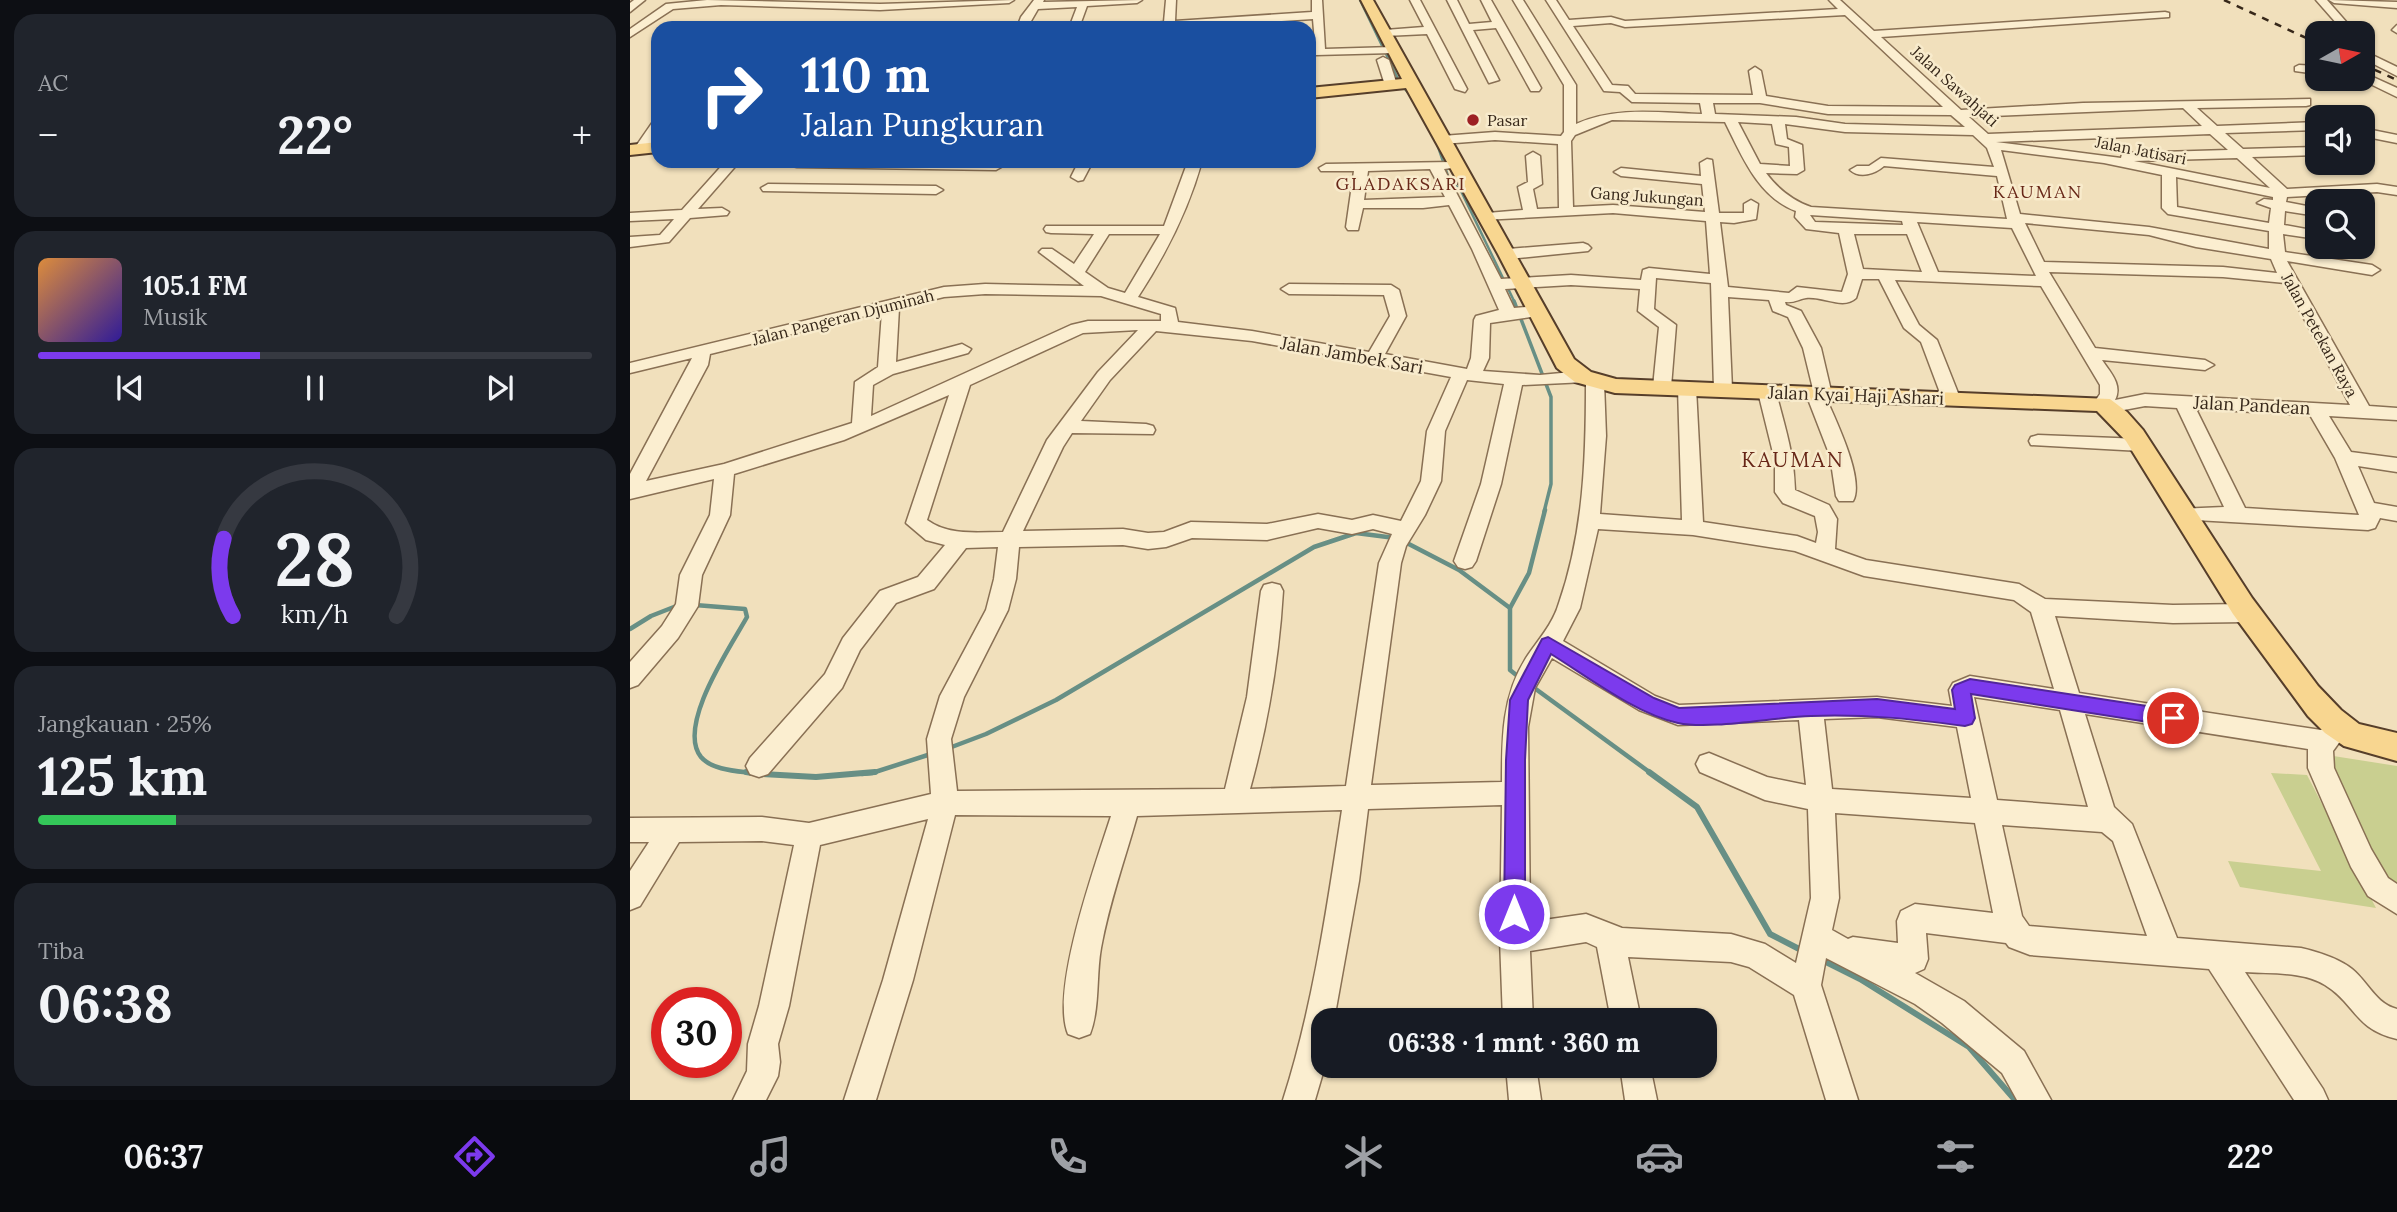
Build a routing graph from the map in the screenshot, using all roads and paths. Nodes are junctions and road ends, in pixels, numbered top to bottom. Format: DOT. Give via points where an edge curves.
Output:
graph roads {
  1 [pos="640,0"];
  2 [pos="1009,0"];
  3 [pos="1136,0"];
  4 [pos="1171,0"];
  5 [pos="1317,0"];
  6 [pos="1367,0"];
  7 [pos="1415,0"];
  8 [pos="1452,0"];
  9 [pos="1486,0"];
  10 [pos="1518,0"];
  11 [pos="1551,0"];
  12 [pos="2321,0"];
  13 [pos="2334,0"];
  14 [pos="1835,1"];
  15 [pos="1036,3"];
  16 [pos="1083,4"];
  17 [pos="1287,5"];
  18 [pos="2397,5"];
  19 [pos="1707,8"];
  20 [pos="630,9"];
  21 [pos="1848,12"];
  22 [pos="1319,15"];
  23 [pos="2165,15"];
  24 [pos="1258,18"];
  25 [pos="1026,21"];
  26 [pos="1077,21"];
  27 [pos="1169,21"];
  28 [pos="1205,21"];
  29 [pos="2340,21"];
  30 [pos="1567,23"];
  31 [pos="1499,25"];
  32 [pos="1467,27"];
  33 [pos="1431,30"];
  34 [pos="630,34"];
  35 [pos="1872,34"];
  36 [pos="2375,60"];
  37 [pos="1391,62"];
  38 [pos="2299,69"];
  39 [pos="2305,69"];
  40 [pos="1755,71"];
  41 [pos="2397,72"];
  42 [pos="1493,79"];
  43 [pos="2375,82"];
  44 [pos="1535,88"];
  45 [pos="1461,89"];
  46 [pos="1316,90"];
  47 [pos="2397,93"];
  48 [pos="1706,99"];
  49 [pos="1760,99"];
  50 [pos="2306,102"];
  51 [pos="2185,104"];
  52 [pos="1828,110"];
  53 [pos="1955,112"];
  54 [pos="1709,117"];
  55 [pos="1729,118"];
  56 [pos="1778,120"];
  57 [pos="1804,122"];
  58 [pos="2305,126"];
  59 [pos="2217,130"];
  60 [pos="2375,135"];
  61 [pos="1567,136"];
  62 [pos="1986,138"];
  63 [pos="2397,139"];
  64 [pos="1441,140"];
  65 [pos="2305,151"];
  66 [pos="2242,153"];
  67 [pos="1533,156"];
  68 [pos="2104,159"];
  69 [pos="1707,163"];
  70 [pos="727,168"];
  71 [pos="871,168"];
  72 [pos="913,168"];
  73 [pos="1082,168"];
  74 [pos="1193,168"];
  75 [pos="1326,168"];
  76 [pos="1757,168"];
  77 [pos="1361,169"];
  78 [pos="1857,170"];
  79 [pos="1621,172"];
  80 [pos="2003,172"];
  81 [pos="1078,177"];
  82 [pos="1451,177"];
  83 [pos="1709,181"];
  84 [pos="1764,181"];
  85 [pos="2169,181"];
  86 [pos="1794,183"];
  87 [pos="768,188"];
  88 [pos="856,189"];
  89 [pos="899,190"];
  90 [pos="936,190"];
  91 [pos="2397,191"];
  92 [pos="2281,197"];
  93 [pos="1356,204"];
  94 [pos="1751,204"];
  95 [pos="2305,207"];
  96 [pos="1566,210"];
  97 [pos="1804,210"];
  98 [pos="722,212"];
  99 [pos="1531,213"];
  100 [pos="687,214"];
  101 [pos="1906,215"];
  102 [pos="630,217"];
  103 [pos="1714,218"];
  104 [pos="2016,221"];
  105 [pos="1353,227"];
  106 [pos="2275,228"];
  107 [pos="1051,229"];
  108 [pos="1105,229"];
  109 [pos="1845,229"];
  110 [pos="1170,230"];
  111 [pos="1913,230"];
  112 [pos="2305,233"];
  113 [pos="630,242"];
  114 [pos="1583,248"];
  115 [pos="1499,250"];
  116 [pos="1047,251"];
  117 [pos="2280,255"];
  118 [pos="2372,270"];
  119 [pos="1076,273"];
  120 [pos="1856,274"];
  121 [pos="1884,274"];
  122 [pos="2041,274"];
  123 [pos="1931,275"];
  124 [pos="2288,279"];
  125 [pos="1497,284"];
  126 [pos="1650,285"];
  127 [pos="1719,285"];
  128 [pos="1289,289"];
  129 [pos="1101,291"];
  130 [pos="1776,298"];
  131 [pos="1129,299"];
  132 [pos="891,303"];
  133 [pos="1523,313"];
  134 [pos="1161,324"];
  135 [pos="962,349"];
  136 [pos="702,352"];
  137 [pos="2090,353"];
  138 [pos="1374,358"];
  139 [pos="2205,365"];
  140 [pos="630,368"];
  141 [pos="887,370"];
  142 [pos="1467,374"];
  143 [pos="1589,379"];
  144 [pos="1533,380"];
  145 [pos="963,381"];
  146 [pos="1662,387"];
  147 [pos="1687,388"];
  148 [pos="1723,389"];
  149 [pos="1767,391"];
  150 [pos="1819,395"];
  151 [pos="1951,398"];
  152 [pos="2183,401"];
  153 [pos="2105,406"];
  154 [pos="2316,409"];
  155 [pos="2363,412"];
  156 [pos="2397,414"];
  157 [pos="861,427"];
  158 [pos="1066,427"];
  159 [pos="1146,430"];
  160 [pos="2038,441"];
  161 [pos="2141,445"];
  162 [pos="2345,458"];
  163 [pos="2397,465"];
  164 [pos="725,470"];
  165 [pos="1846,496"];
  166 [pos="2367,509"];
  167 [pos="2185,514"];
  168 [pos="2397,514"];
  169 [pos="2238,515"];
  170 [pos="1590,521"];
  171 [pos="1693,528"];
  172 [pos="1402,535"];
  173 [pos="960,540"];
  174 [pos="1009,540"];
  175 [pos="1824,553"];
  176 [pos="1465,561"];
  177 [pos="1272,591"];
  178 [pos="2041,607"];
  179 [pos="2246,613"];
  180 [pos="1548,644"];
  181 [pos="630,678"];
  182 [pos="2071,703"];
  183 [pos="1810,708"];
  184 [pos="1965,718"];
  185 [pos="2333,735"];
  186 [pos="2397,747"];
  187 [pos="1709,764"];
  188 [pos="759,766"];
  189 [pos="1515,793"];
  190 [pos="1356,796"];
  191 [pos="1234,800"];
  192 [pos="1821,800"];
  193 [pos="945,803"];
  194 [pos="1127,804"];
  195 [pos="1986,812"];
  196 [pos="2107,820"];
  197 [pos="630,830"];
  198 [pos="671,831"];
  199 [pos="809,835"];
  200 [pos="630,896"];
  201 [pos="2397,900"];
  202 [pos="2014,930"];
  203 [pos="1514,939"];
  204 [pos="1610,939"];
  205 [pos="1823,943"];
  206 [pos="2168,953"];
  207 [pos="2217,956"];
  208 [pos="1807,980"];
  209 [pos="1517,1008"];
  210 [pos="1624,1008"];
  211 [pos="1079,1023"];
  212 [pos="2397,1024"];
  213 [pos="1522,1078"];
  214 [pos="1637,1078"];
  215 [pos="750,1100"];
  216 [pos="860,1100"];
  217 [pos="1299,1100"];
  218 [pos="1525,1100"];
  219 [pos="1641,1100"];
  220 [pos="1842,1100"];
  221 [pos="2035,1100"];
  222 [pos="2312,1100"];
  1 -- 20 [label="street"];
  2 -- 34 [label="street" via="880,7 722,2 670,6"];
  3 -- 16 [label="street"];
  4 -- 27 [label="street"];
  5 -- 22 [label="street"];
  6 -- 37 [label="main road"];
  7 -- 33 [label="street"];
  8 -- 32 [label="street"];
  9 -- 31 [label="street"];
  10 -- 61 [label="street" via="1570,85"];
  11 -- 30 [label="street"];
  12 -- 29 [label="street"];
  13 -- 18 [label="street"];
  14 -- 19 [label="street"];
  14 -- 21 [label="street, Jalan Sawahjati"];
  15 -- 16 [label="street"];
  15 -- 25 [label="street"];
  16 -- 26 [label="street"];
  17 -- 24 [label="street"];
  21 -- 30 [label="street"];
  21 -- 35 [label="street, Jalan Sawahjati"];
  22 -- 24 [label="street"];
  22 -- 37 [label="street" via="1320,53"];
  23 -- 35 [label="street"];
  24 -- 28 [label="street"];
  30 -- 48 [label="street" via="1608,88 1624,89 1632,98"];
  31 -- 32 [label="street"];
  31 -- 44 [label="street"];
  32 -- 42 [label="street"];
  33 -- 37 [label="street"];
  33 -- 45 [label="street"];
  35 -- 53 [label="street, Jalan Sawahjati"];
  36 -- 41 [label="street"];
  37 -- 46 [label="main road"];
  37 -- 64 [label="main road"];
  38 -- 39 [label="street"];
  40 -- 49 [label="street"];
  43 -- 47 [label="street"];
  48 -- 49 [label="street"];
  48 -- 54 [label="street"];
  49 -- 52 [label="street"];
  50 -- 51 [label="street"];
  51 -- 53 [label="street"];
  51 -- 59 [label="street"];
  52 -- 53 [label="street"];
  52 -- 57 [label="street"];
  53 -- 62 [label="street, Jalan Sawahjati"];
  54 -- 55 [label="street"];
  54 -- 61 [label="street" via="1600,117"];
  55 -- 56 [label="street"];
  55 -- 76 [label="street"];
  56 -- 57 [label="street"];
  56 -- 76 [label="street" via="1781,141 1795,145 1797,170"];
  57 -- 62 [label="street"];
  58 -- 59 [label="street"];
  59 -- 62 [label="street"];
  59 -- 66 [label="street"];
  60 -- 63 [label="street"];
  61 -- 64 [label="street"];
  61 -- 96 [label="street"];
  62 -- 68 [label="street, Jalan Jatisari"];
  62 -- 80 [label="street, Jalan Sawahjati"];
  64 -- 82 [label="main road"];
  65 -- 66 [label="street"];
  66 -- 68 [label="street"];
  66 -- 92 [label="street"];
  67 -- 99 [label="street" via="1535,184 1525,187"];
  68 -- 85 [label="street, Jalan Jatisari"];
  69 -- 83 [label="street"];
  70 -- 100 [label="street"];
  71 -- 88 [label="street"];
  72 -- 89 [label="street"];
  73 -- 81 [label="street"];
  74 -- 110 [label="street"];
  75 -- 77 [label="street"];
  76 -- 84 [label="street"];
  77 -- 82 [label="street"];
  77 -- 93 [label="street"];
  78 -- 80 [label="street" via="1872,170 1881,162"];
  79 -- 83 [label="street"];
  80 -- 104 [label="street, Jalan Sawahjati"];
  82 -- 93 [label="street" via="1423,204"];
  82 -- 115 [label="main road"];
  83 -- 103 [label="street"];
  84 -- 86 [label="street"];
  84 -- 97 [label="street" via="1773,194"];
  85 -- 92 [label="street, Jalan Jatisari"];
  85 -- 106 [label="street" via="2169,208 2173,211"];
  87 -- 88 [label="street"];
  88 -- 89 [label="street"];
  89 -- 90 [label="street"];
  91 -- 92 [label="street" via="2377,188"];
  92 -- 95 [label="street"];
  92 -- 106 [label="street, Jalan Petekan Raya"];
  93 -- 105 [label="street"];
  94 -- 103 [label="street, Gang Jukungan" via="1753,213 1748,217"];
  96 -- 99 [label="street, Gang Jukungan"];
  96 -- 103 [label="street, Gang Jukungan" via="1630,209"];
  97 -- 101 [label="street"];
  97 -- 109 [label="street" via="1802,217 1811,226"];
  98 -- 100 [label="street"];
  99 -- 115 [label="street, Gang Jukungan"];
  100 -- 102 [label="street"];
  100 -- 113 [label="street" via="661,240"];
  101 -- 104 [label="street"];
  101 -- 111 [label="street"];
  103 -- 127 [label="street"];
  104 -- 117 [label="street" via="2149,230"];
  104 -- 122 [label="street, Jalan Sawahjati"];
  106 -- 112 [label="street"];
  106 -- 117 [label="street, Jalan Petekan Raya" via="2273,237"];
  107 -- 108 [label="street"];
  108 -- 110 [label="street"];
  108 -- 119 [label="street"];
  109 -- 111 [label="street"];
  109 -- 120 [label="street"];
  110 -- 131 [label="street"];
  111 -- 123 [label="street"];
  114 -- 115 [label="street"];
  115 -- 125 [label="street"];
  115 -- 125 [label="street" via="1487,266"];
  115 -- 126 [label="street" via="1586,280"];
  115 -- 133 [label="main road"];
  116 -- 119 [label="street"];
  117 -- 118 [label="street"];
  117 -- 124 [label="street, Jalan Petekan Raya"];
  119 -- 129 [label="street"];
  120 -- 121 [label="street"];
  120 -- 130 [label="street" via="1848,298 1797,292 1795,298"];
  121 -- 123 [label="street"];
  121 -- 151 [label="street" via="1912,328 1929,340"];
  122 -- 123 [label="street"];
  122 -- 124 [label="street" via="2223,272"];
  122 -- 137 [label="street, Jalan Sawahjati"];
  124 -- 155 [label="street, Jalan Petekan Raya"];
  125 -- 133 [label="street"];
  126 -- 127 [label="street" via="1648,273"];
  126 -- 146 [label="street" via="1646,311 1668,325"];
  127 -- 130 [label="street"];
  127 -- 148 [label="street"];
  128 -- 138 [label="street" via="1391,290 1398,316"];
  129 -- 131 [label="street, Jalan Pangeran Djuminah"];
  129 -- 132 [label="street, Jalan Pangeran Djuminah" via="985,289"];
  130 -- 150 [label="street" via="1779,308 1796,316 1809,339"];
  131 -- 134 [label="street, Jalan Pangeran Djuminah" via="1169,311"];
  132 -- 136 [label="street, Jalan Pangeran Djuminah"];
  132 -- 141 [label="street"];
  133 -- 142 [label="street" via="1482,320 1480,358"];
  133 -- 143 [label="main road" via="1565,363"];
  134 -- 138 [label="street, Jalan Jambek Sari"];
  134 -- 145 [label="street, Jalan Jambek Sari" via="1078,322"];
  134 -- 158 [label="street" via="1104,376"];
  135 -- 141 [label="street"];
  136 -- 140 [label="street, Jalan Pangeran Djuminah"];
  136 -- 164 [label="street, Jalan Jambek Sari" via="630,492"];
  137 -- 139 [label="street"];
  137 -- 153 [label="street, Jalan Sawahjati" via="2109,385"];
  138 -- 142 [label="street, Jalan Jambek Sari"];
  141 -- 157 [label="street" via="864,382"];
  142 -- 144 [label="street, Jalan Jambek Sari"];
  142 -- 172 [label="street" via="1436,431 1431,481"];
  143 -- 144 [label="street, Jalan Jambek Sari"];
  143 -- 146 [label="main road, Jalan Kyai Haji Ashari" via="1615,386"];
  143 -- 170 [label="street" via="1597,411"];
  144 -- 176 [label="street"];
  145 -- 157 [label="street, Jalan Jambek Sari"];
  145 -- 173 [label="street" via="916,523 933,534"];
  146 -- 147 [label="main road, Jalan Kyai Haji Ashari"];
  147 -- 148 [label="main road, Jalan Kyai Haji Ashari"];
  147 -- 171 [label="street"];
  148 -- 149 [label="main road, Jalan Kyai Haji Ashari"];
  149 -- 150 [label="main road, Jalan Kyai Haji Ashari"];
  149 -- 175 [label="street" via="1786,472 1785,491 1826,514 1829,529"];
  150 -- 151 [label="main road, Jalan Kyai Haji Ashari"];
  150 -- 165 [label="street" via="1845,469"];
  151 -- 153 [label="main road, Jalan Kyai Haji Ashari"];
  152 -- 153 [label="street, Jalan Pandean"];
  152 -- 154 [label="street, Jalan Pandean"];
  152 -- 169 [label="street"];
  153 -- 161 [label="main road"];
  154 -- 155 [label="street, Jalan Pandean"];
  154 -- 162 [label="street"];
  155 -- 156 [label="street, Jalan Pandean"];
  157 -- 164 [label="street, Jalan Jambek Sari"];
  158 -- 159 [label="street"];
  158 -- 174 [label="street"];
  160 -- 161 [label="street"];
  161 -- 167 [label="main road"];
  162 -- 163 [label="street"];
  162 -- 166 [label="street"];
  164 -- 181 [label="street" via="720,515 691,575 688,597 670,632"];
  166 -- 168 [label="street"];
  166 -- 169 [label="street" via="2370,520 2363,524"];
  167 -- 169 [label="street"];
  167 -- 179 [label="main road"];
  170 -- 171 [label="street"];
  170 -- 180 [label="street" via="1570,607"];
  171 -- 175 [label="street" via="1797,544"];
  172 -- 174 [label="street" via="1373,522 1352,527 1318,521 1267,532 1191,530 1160,540"];
  172 -- 190 [label="street" via="1388,575"];
  173 -- 174 [label="street"];
  173 -- 188 [label="street" via="929,582 888,597 852,645 834,681"];
  174 -- 193 [label="street" via="997,610 952,696 940,751"];
  175 -- 178 [label="street" via="1864,568 2019,592"];
  177 -- 191 [label="street" via="1261,697"];
  178 -- 179 [label="street"];
  178 -- 182 [label="street"];
  179 -- 185 [label="main road"];
  180 -- 183 [label="street" via="1647,703 1678,715"];
  180 -- 189 [label="street" via="1519,700"];
  182 -- 184 [label="street" via="1970,687 1961,690"];
  182 -- 185 [label="street"];
  182 -- 196 [label="street"];
  183 -- 184 [label="street" via="1877,707"];
  183 -- 192 [label="street"];
  184 -- 195 [label="street"];
  185 -- 186 [label="main road"];
  185 -- 201 [label="street" via="2320,747 2321,768 2378,887"];
  187 -- 192 [label="street" via="1765,788"];
  189 -- 190 [label="street"];
  189 -- 203 [label="street"];
  190 -- 191 [label="street"];
  190 -- 217 [label="street" via="1345,881"];
  191 -- 194 [label="street"];
  192 -- 195 [label="street"];
  192 -- 205 [label="street"];
  193 -- 194 [label="street"];
  193 -- 199 [label="street"];
  193 -- 216 [label="street" via="898,980"];
  194 -- 211 [label="street" via="1090,932"];
  195 -- 196 [label="street"];
  195 -- 202 [label="street"];
  196 -- 206 [label="street" via="2123,834"];
  197 -- 198 [label="street"];
  198 -- 199 [label="street" via="749,828"];
  198 -- 200 [label="street"];
  199 -- 215 [label="street" via="762,1049 762,1076"];
  202 -- 205 [label="street" via="1915,918 1911,921 1914,959"];
  202 -- 206 [label="street" via="2030,941"];
  203 -- 204 [label="street" via="1586,928"];
  203 -- 209 [label="street"];
  204 -- 208 [label="street" via="1731,948 1755,954"];
  204 -- 210 [label="street"];
  205 -- 208 [label="street"];
  205 -- 221 [label="street" via="1953,1012 2013,1062"];
  206 -- 207 [label="street"];
  207 -- 212 [label="street" via="2318,966 2346,983 2375,1017"];
  207 -- 222 [label="street"];
  208 -- 220 [label="street"];
  213 -- 218 [label="street"];
  214 -- 219 [label="street"];
}
